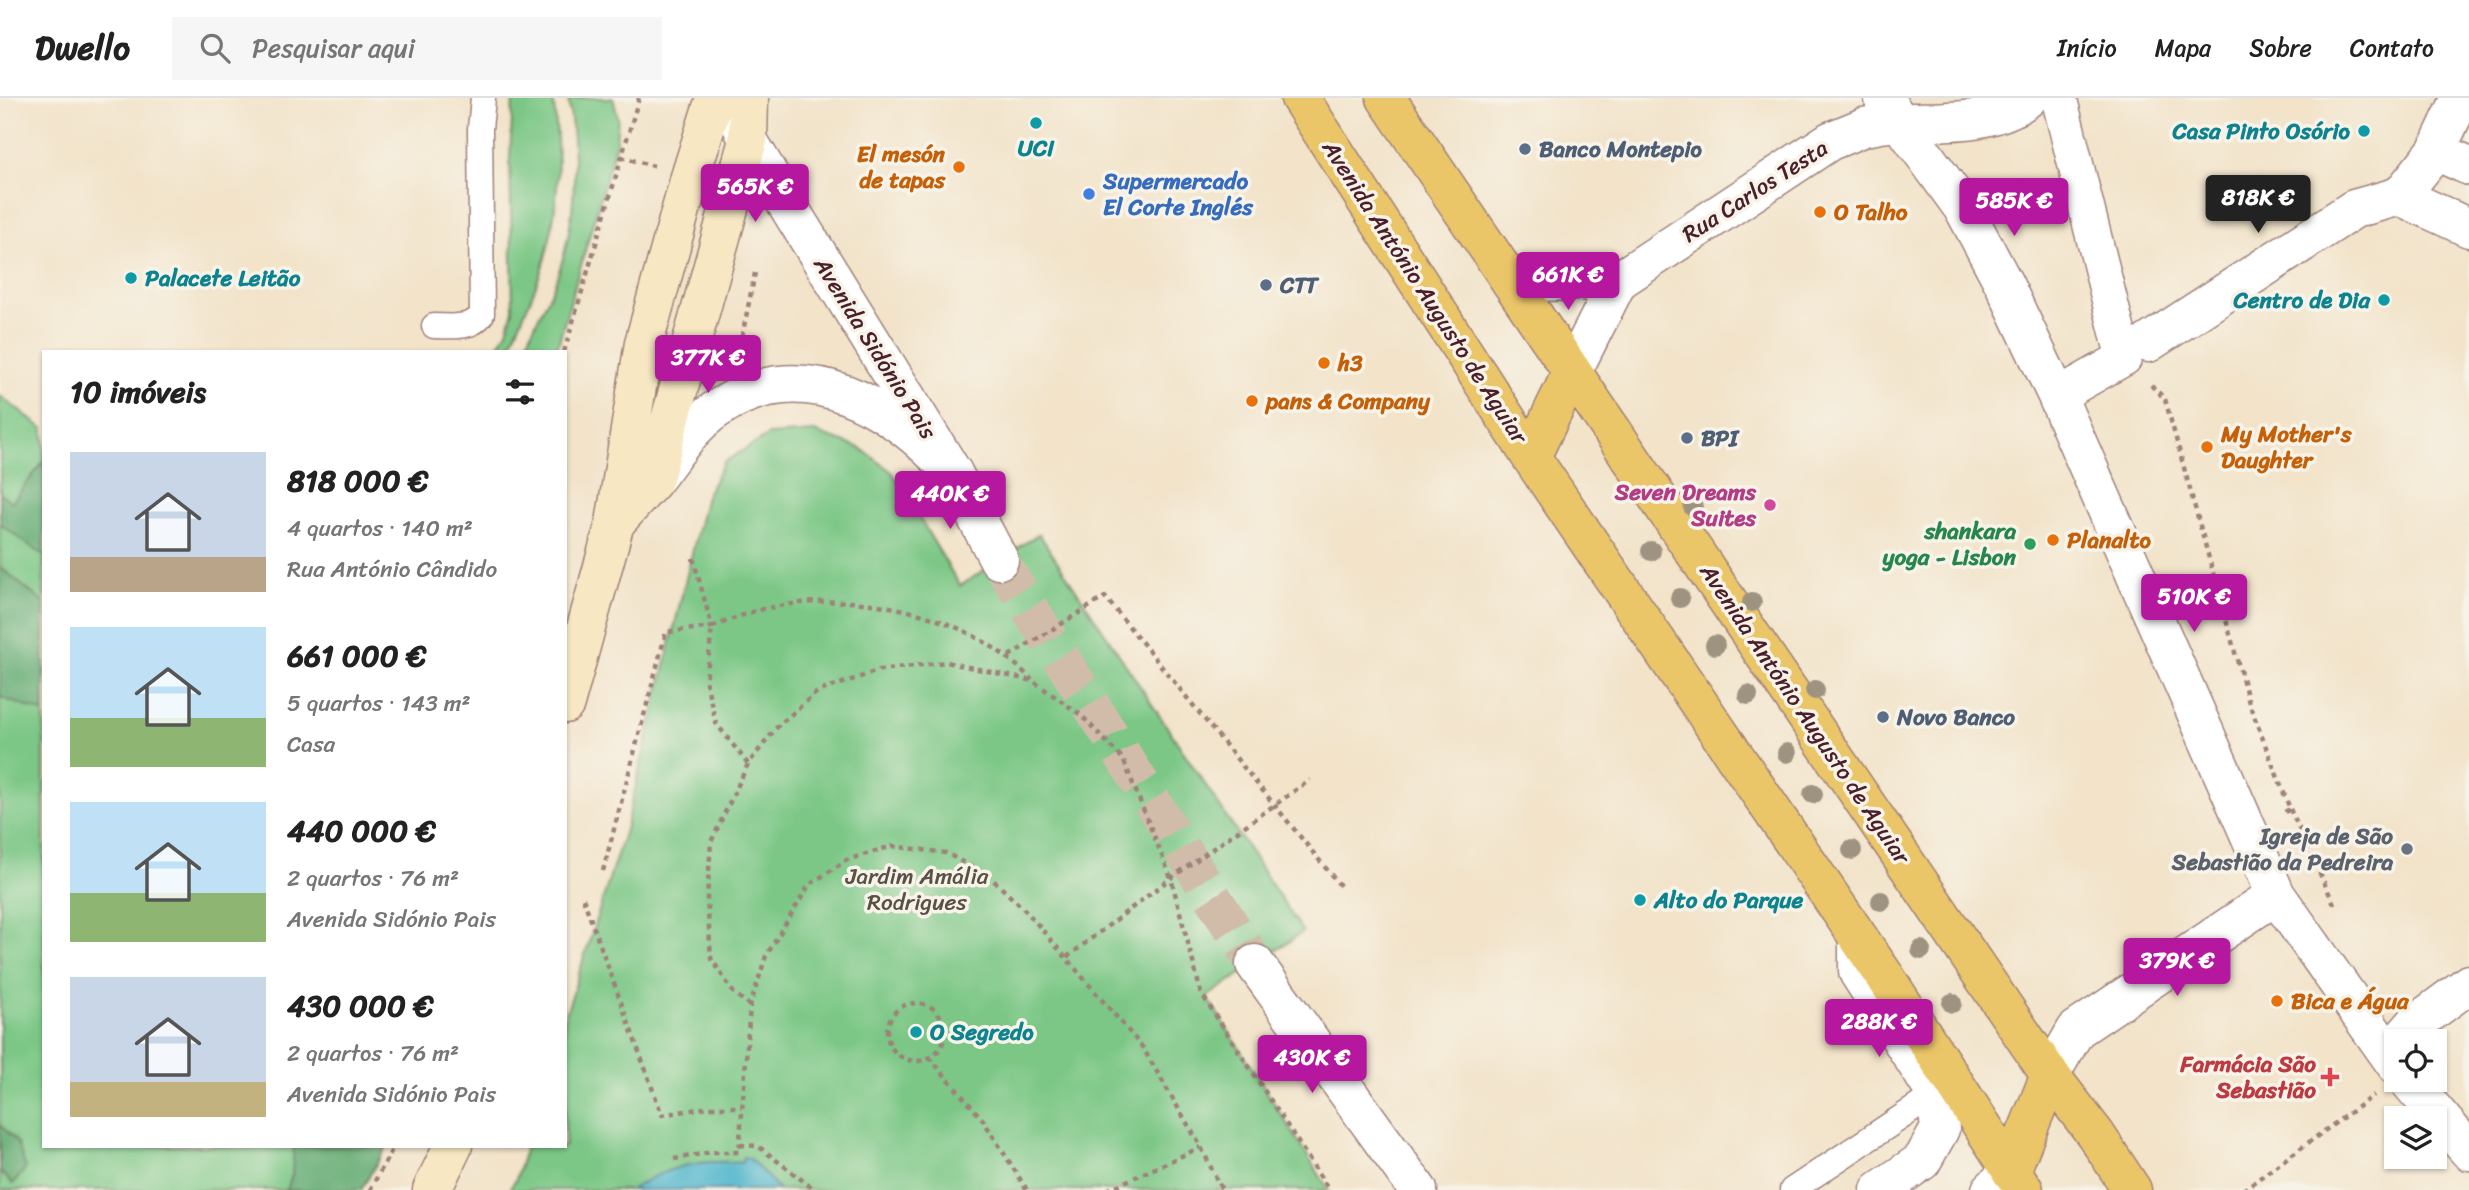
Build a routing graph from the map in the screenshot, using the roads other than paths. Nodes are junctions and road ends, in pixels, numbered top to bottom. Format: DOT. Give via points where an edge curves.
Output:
graph roads {
  1 [pos="484,98"];
  2 [pos="715,98"];
  3 [pos="734,98"];
  4 [pos="750,98"];
  5 [pos="1300,98"];
  6 [pos="1386,98"];
  7 [pos="2028,98"];
  8 [pos="2059,98"];
  9 [pos="2461,98"];
  10 [pos="1892,110"];
  11 [pos="748,139"];
  12 [pos="2453,158"];
  13 [pos="2400,195"];
  14 [pos="2469,228"];
  15 [pos="1618,281"];
  16 [pos="1511,282"];
  17 [pos="434,326"];
  18 [pos="2136,350"];
  19 [pos="1572,372"];
  20 [pos="2057,396"];
  21 [pos="1531,457"];
  22 [pos="953,473"];
  23 [pos="653,481"];
  24 [pos="615,523"];
  25 [pos="999,560"];
  26 [pos="567,697"];
  27 [pos="2276,895"];
  28 [pos="1858,938"];
  29 [pos="1255,964"];
  30 [pos="2469,984"];
  31 [pos="2412,1029"];
  32 [pos="2384,1047"];
  33 [pos="2050,1075"];
  34 [pos="2420,1092"];
  35 [pos="1936,1094"];
  36 [pos="452,1148"];
  37 [pos="2469,1150"];
  38 [pos="2009,1184"];
  39 [pos="432,1190"];
  40 [pos="1418,1190"];
  41 [pos="1792,1190"];
  42 [pos="1881,1190"];
  43 [pos="2132,1190"];
  1 -- 17 [label="lane" via="480,129 482,314 465,326"];
  2 -- 24 [label="main road" via="644,343"];
  3 -- 11 [label="street, Avenida Sidónio Pais"];
  4 -- 11 [label="main road"];
  5 -- 21 [label="main road, Avenida António Augusto de Aguiar"];
  6 -- 16 [label="main road, Avenida António Augusto de Aguiar"];
  7 -- 10 [label="street, Rua Carlos Testa" via="1986,118"];
  8 -- 18 [label="street"];
  9 -- 12 [label="street"];
  10 -- 15 [label="street, Rua Carlos Testa" via="1830,141"];
  10 -- 20 [label="street" via="1965,211"];
  11 -- 22 [label="street, Avenida Sidónio Pais"];
  11 -- 23 [label="main road"];
  12 -- 13 [label="street"];
  13 -- 14 [label="street"];
  13 -- 18 [label="street" via="2354,209"];
  15 -- 16 [label="street"];
  15 -- 19 [label="street, Rua Carlos Testa"];
  16 -- 19 [label="main road, Avenida António Augusto de Aguiar"];
  18 -- 20 [label="street"];
  19 -- 21 [label="main road"];
  19 -- 33 [label="main road, Avenida António Augusto de Aguiar"];
  20 -- 27 [label="street"];
  21 -- 28 [label="main road, Avenida António Augusto de Aguiar"];
  22 -- 23 [label="street" via="933,451 876,407 831,389 790,384 768,387 718,408 698,424"];
  22 -- 25 [label="street, Avenida Sidónio Pais"];
  23 -- 24 [label="main road"];
  24 -- 26 [label="main road"];
  27 -- 32 [label="street"];
  27 -- 33 [label="street" via="2076,1030"];
  28 -- 35 [label="street" via="1858,972"];
  28 -- 38 [label="main road, Avenida António Augusto de Aguiar" via="1927,1043"];
  29 -- 40 [label="street"];
  30 -- 31 [label="street"];
  33 -- 38 [label="main road"];
  33 -- 43 [label="main road, Avenida António Augusto de Aguiar"];
  34 -- 37 [label="street"];
  35 -- 41 [label="lane"];
  35 -- 42 [label="street" via="1940,1129 1922,1161"];
  36 -- 39 [label="main road"];
}
